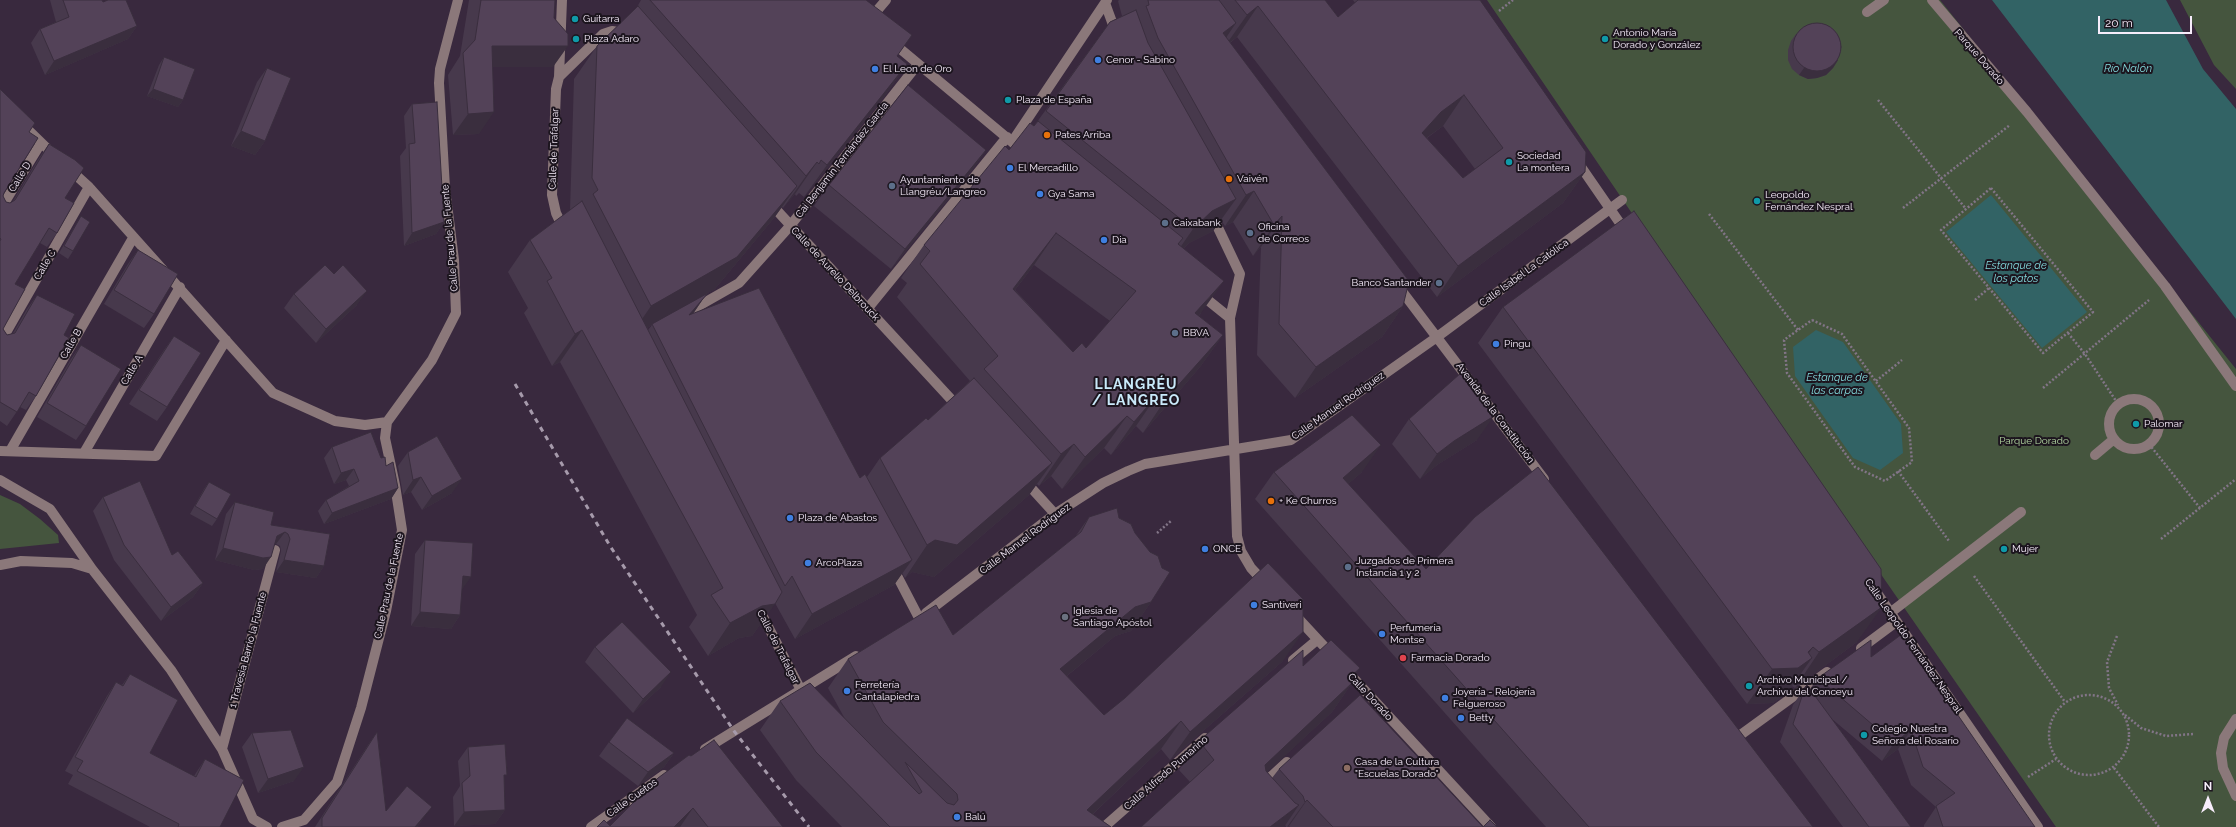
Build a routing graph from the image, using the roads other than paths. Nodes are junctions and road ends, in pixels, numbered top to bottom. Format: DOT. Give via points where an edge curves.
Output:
graph roads {
  1 [pos="458,0"];
  2 [pos="562,0"];
  3 [pos="886,0"];
  4 [pos="1884,0"];
  5 [pos="1932,0"];
  6 [pos="1106,1"];
  7 [pos="1868,12"];
  8 [pos="865,19"];
  9 [pos="884,35"];
  10 [pos="629,43"];
  11 [pos="1120,44"];
  12 [pos="918,64"];
  13 [pos="559,77"];
  14 [pos="15,117"];
  15 [pos="1013,142"];
  16 [pos="40,143"];
  17 [pos="1573,155"];
  18 [pos="1032,158"];
  19 [pos="89,187"];
  20 [pos="764,196"];
  21 [pos="1622,200"];
  22 [pos="1206,206"];
  23 [pos="1610,209"];
  24 [pos="0,210"];
  25 [pos="790,226"];
  26 [pos="133,238"];
  27 [pos="570,241"];
  28 [pos="1633,241"];
  29 [pos="1392,277"];
  30 [pos="180,287"];
  31 [pos="1193,288"];
  32 [pos="868,308"];
  33 [pos="1230,318"];
  34 [pos="676,319"];
  35 [pos="1437,337"];
  36 [pos="226,340"];
  37 [pos="0,343"];
  38 [pos="2236,386"];
  39 [pos="966,416"];
  40 [pos="387,422"];
  41 [pos="2114,439"];
  42 [pos="1234,450"];
  43 [pos="5,451"];
  44 [pos="84,453"];
  45 [pos="2095,454"];
  46 [pos="1018,474"];
  47 [pos="0,480"];
  48 [pos="1548,484"];
  49 [pos="2021,512"];
  50 [pos="1055,514"];
  51 [pos="275,550"];
  52 [pos="888,560"];
  53 [pos="0,565"];
  54 [pos="92,569"];
  55 [pos="1870,583"];
  56 [pos="1272,590"];
  57 [pos="752,596"];
  58 [pos="1287,607"];
  59 [pos="1890,613"];
  60 [pos="919,618"];
  61 [pos="1896,622"];
  62 [pos="910,623"];
  63 [pos="1317,640"];
  64 [pos="863,652"];
  65 [pos="1855,652"];
  66 [pos="1836,665"];
  67 [pos="1287,666"];
  68 [pos="800,690"];
  69 [pos="808,704"];
  70 [pos="2236,719"];
  71 [pos="1211,733"];
  72 [pos="1739,736"];
  73 [pos="222,749"];
  74 [pos="1296,754"];
  75 [pos="694,755"];
  76 [pos="670,771"];
  77 [pos="1257,790"];
  78 [pos="2236,796"];
  79 [pos="251,823"];
  80 [pos="304,824"];
  81 [pos="267,827"];
  82 [pos="282,827"];
  83 [pos="591,827"];
  84 [pos="1104,827"];
  85 [pos="1491,827"];
  86 [pos="2038,827"];
  1 -- 40 [label="street, Calle Prau de la Fuente" via="440,69 439,83 456,313 432,360"];
  2 -- 13 [label="street"];
  3 -- 8 [label="street"];
  4 -- 7 [label="street"];
  5 -- 38 [label="street, Parque Dorado" via="2027,112 2164,286"];
  6 -- 11 [label="street"];
  6 -- 15 [label="street"];
  9 -- 12 [label="street"];
  10 -- 13 [label="street" via="618,32 603,34"];
  12 -- 15 [label="street"];
  12 -- 25 [label="street, Cai Benjamin Fernández García"];
  13 -- 27 [label="street, Calle de Trafalgar" via="556,89 552,195 556,213"];
  14 -- 16 [label="street"];
  15 -- 18 [label="street"];
  15 -- 32 [label="street"];
  16 -- 19 [label="street"];
  16 -- 24 [label="street, Calle D"];
  17 -- 23 [label="street"];
  19 -- 26 [label="street"];
  19 -- 37 [label="street, Calle C"];
  20 -- 25 [label="street, Calle de Aurelio Delbrouck"];
  21 -- 23 [label="street"];
  22 -- 33 [label="street" via="1222,232 1240,274"];
  23 -- 28 [label="street"];
  23 -- 35 [label="street, Calle Isabel La Católica"];
  25 -- 32 [label="street, Calle de Aurelio Delbrouck"];
  25 -- 34 [label="street, Cai Benjamin Fernández García" via="741,286"];
  26 -- 30 [label="street"];
  26 -- 43 [label="street, Calle B"];
  29 -- 35 [label="street, Avenida de la Constitución"];
  30 -- 36 [label="street"];
  30 -- 44 [label="street, Calle A"];
  31 -- 33 [label="street"];
  32 -- 39 [label="street, Calle de Aurelio Delbrouck"];
  33 -- 42 [label="street"];
  35 -- 42 [label="street, Calle Manuel Rodríguez" via="1291,440"];
  35 -- 48 [label="street, Avenida de la Constitución"];
  36 -- 40 [label="street" via="273,393 335,421 366,425"];
  36 -- 44 [label="street" via="156,456"];
  40 -- 80 [label="street, Calle Prau de la Fuente" via="385,438 402,530 386,611 337,782"];
  41 -- 41 [label="street" via="2109,420 2118,404 2137,399 2154,408 2159,427 2149,444 2131,449 2121,446"];
  41 -- 45 [label="street"];
  42 -- 50 [label="street, Calle Manuel Rodríguez" via="1145,464 1104,483"];
  42 -- 56 [label="street" via="1237,536 1241,551 1251,568"];
  43 -- 44 [label="street"];
  46 -- 50 [label="street"];
  47 -- 54 [label="street" via="50,509"];
  49 -- 59 [label="street"];
  50 -- 60 [label="street, Calle Manuel Rodríguez"];
  51 -- 73 [label="street, 1 Travesia Barrio la Fuente"];
  52 -- 60 [label="street"];
  53 -- 54 [label="street" via="21,561 72,563"];
  54 -- 73 [label="street" via="171,670"];
  55 -- 59 [label="street, Calle Leopoldo Fernández Nespral"];
  57 -- 68 [label="street, Calle de Trafalgar"];
  58 -- 63 [label="street, Calle Dorado"];
  59 -- 61 [label="street, Calle Leopoldo Fernández Nespral"];
  60 -- 62 [label="street, Calle Manuel Rodríguez"];
  61 -- 65 [label="street"];
  61 -- 86 [label="street, Calle Leopoldo Fernández Nespral"];
  63 -- 67 [label="street"];
  63 -- 85 [label="street, Calle Dorado" via="1473,814"];
  64 -- 68 [label="street"];
  66 -- 72 [label="street"];
  68 -- 69 [label="street, Calle de Trafalgar"];
  68 -- 75 [label="street" via="734,730 714,747"];
  70 -- 78 [label="street" via="2224,738 2221,753 2223,768"];
  71 -- 84 [label="street, Calle Alfredo Pumarino"];
  73 -- 79 [label="street"];
  74 -- 77 [label="street"];
  76 -- 83 [label="street, Calle Cuetos"];
  79 -- 81 [label="street"];
  80 -- 82 [label="street, Calle Prau de la Fuente"];
}
